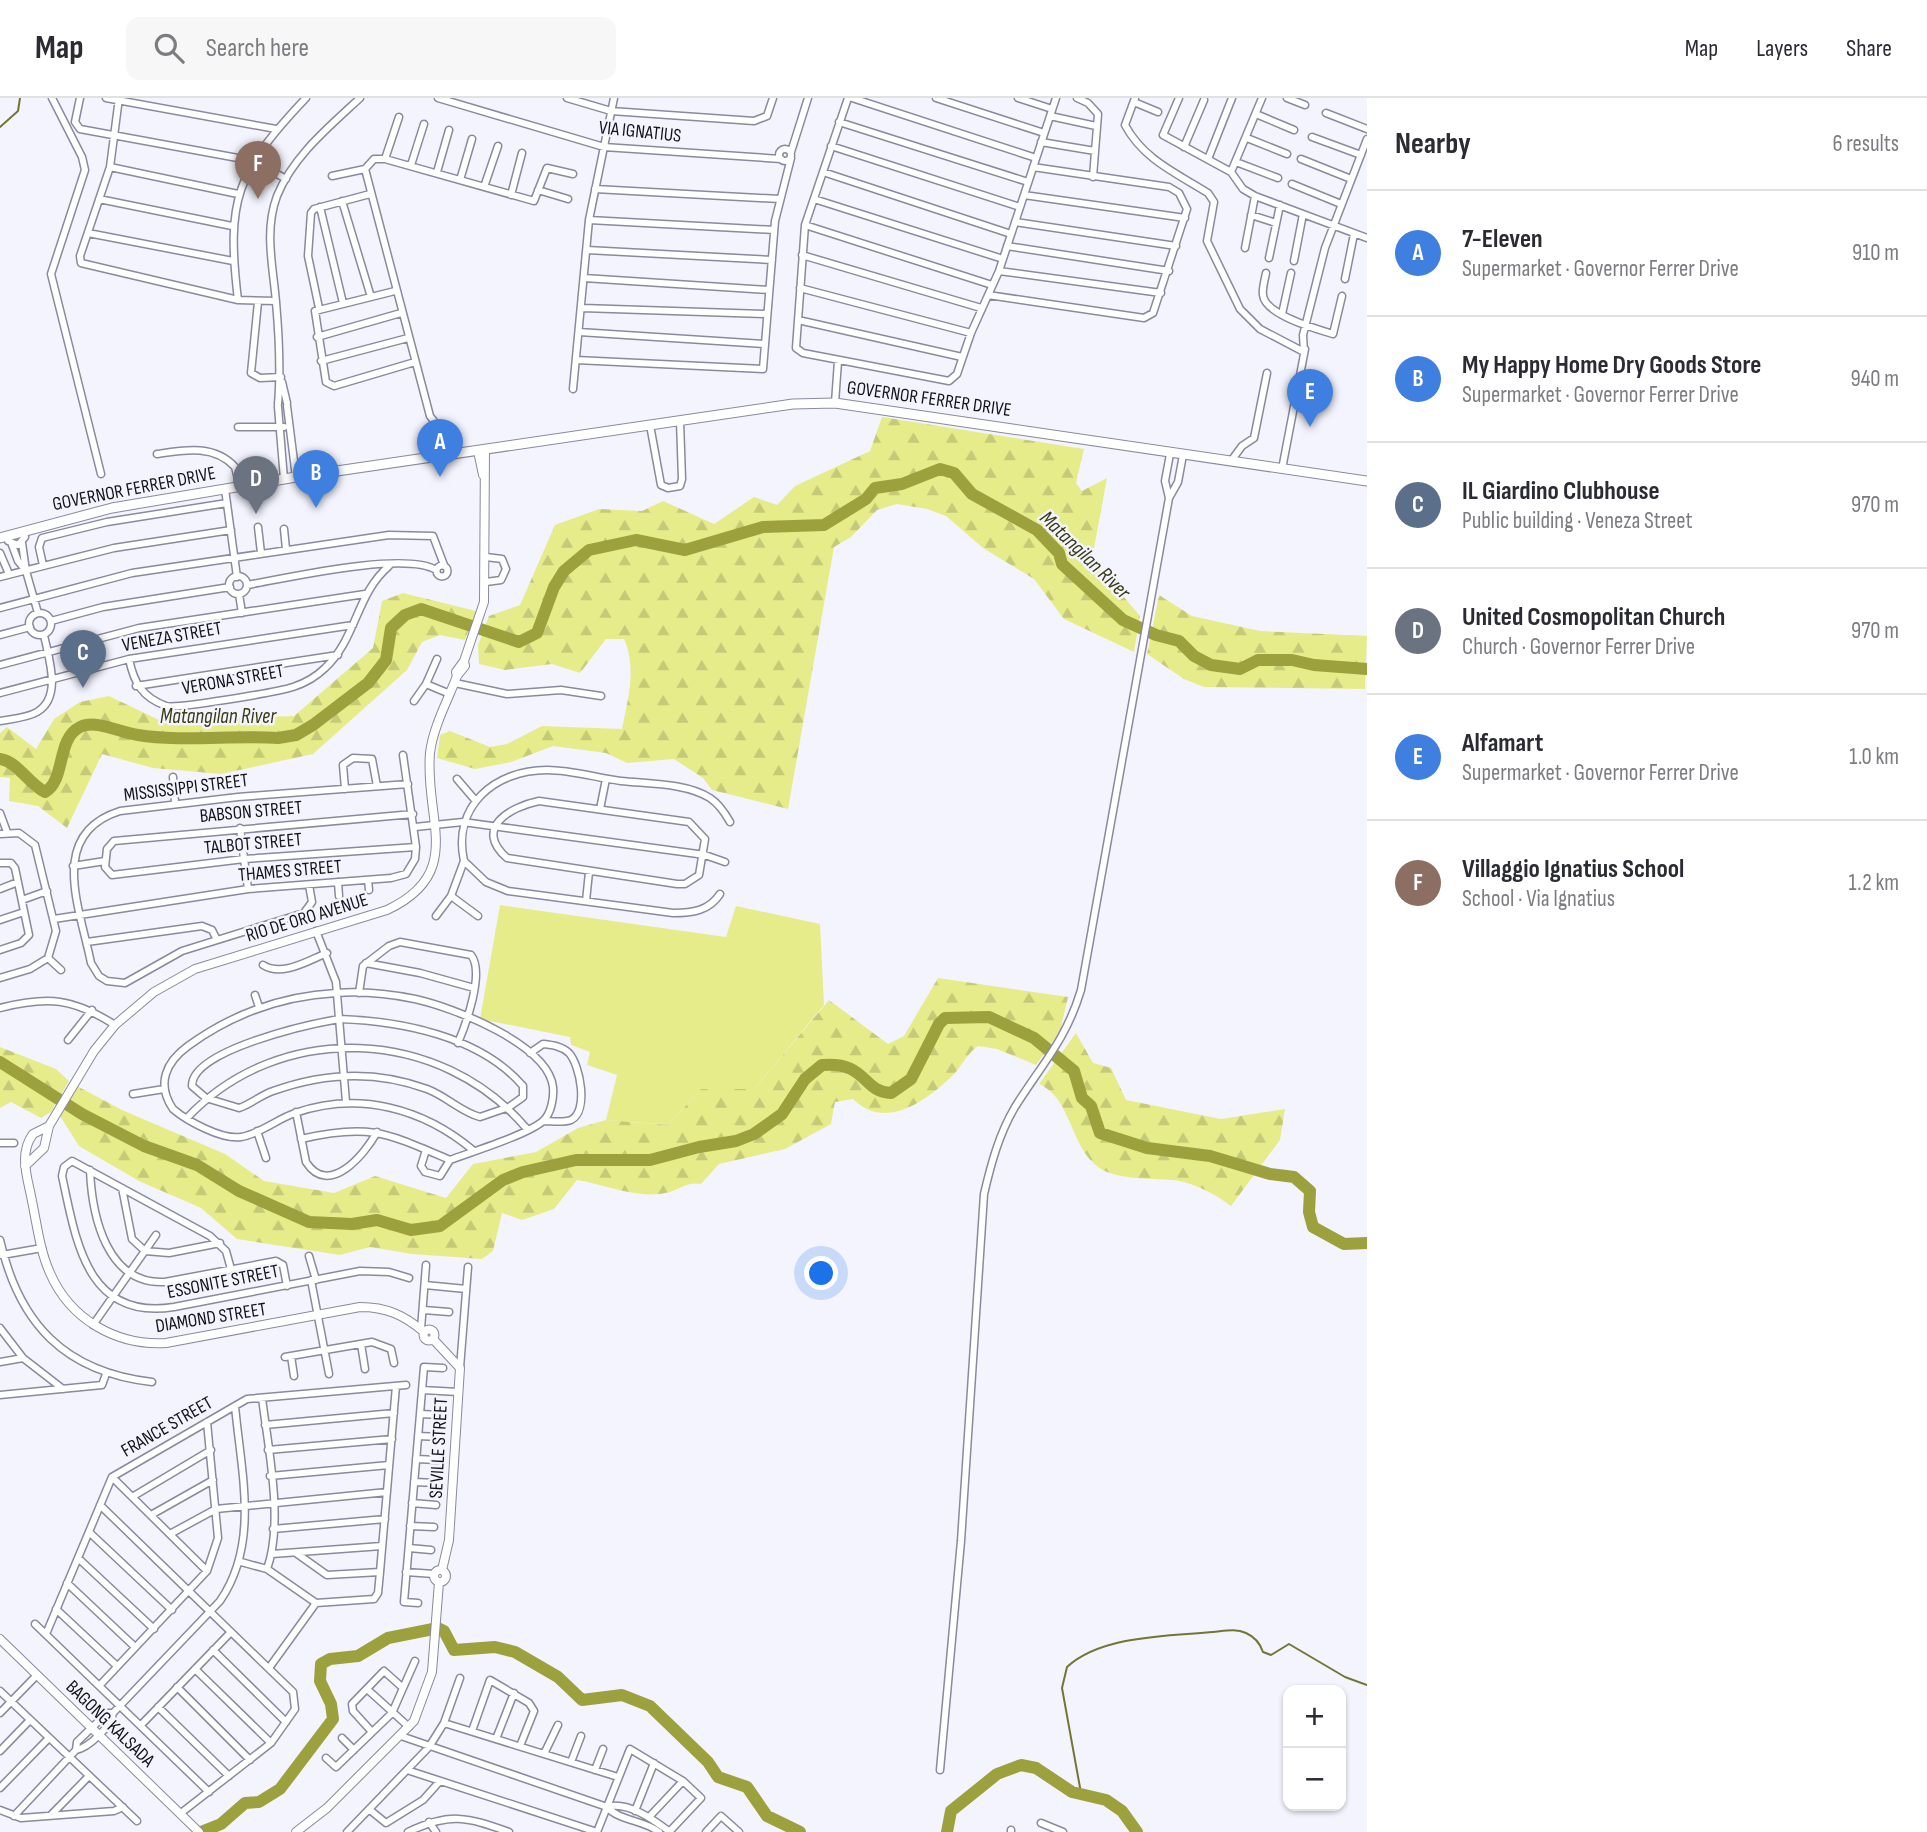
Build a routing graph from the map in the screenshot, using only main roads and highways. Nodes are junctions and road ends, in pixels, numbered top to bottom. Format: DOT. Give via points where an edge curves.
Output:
graph roads {
  1 [pos="1367,481"];
  2 [pos="6,540"];
  1 -- 2 [label="main road, GOVERNOR FERRER DRIVE" via="835,403 793,404 112,508"];
}
